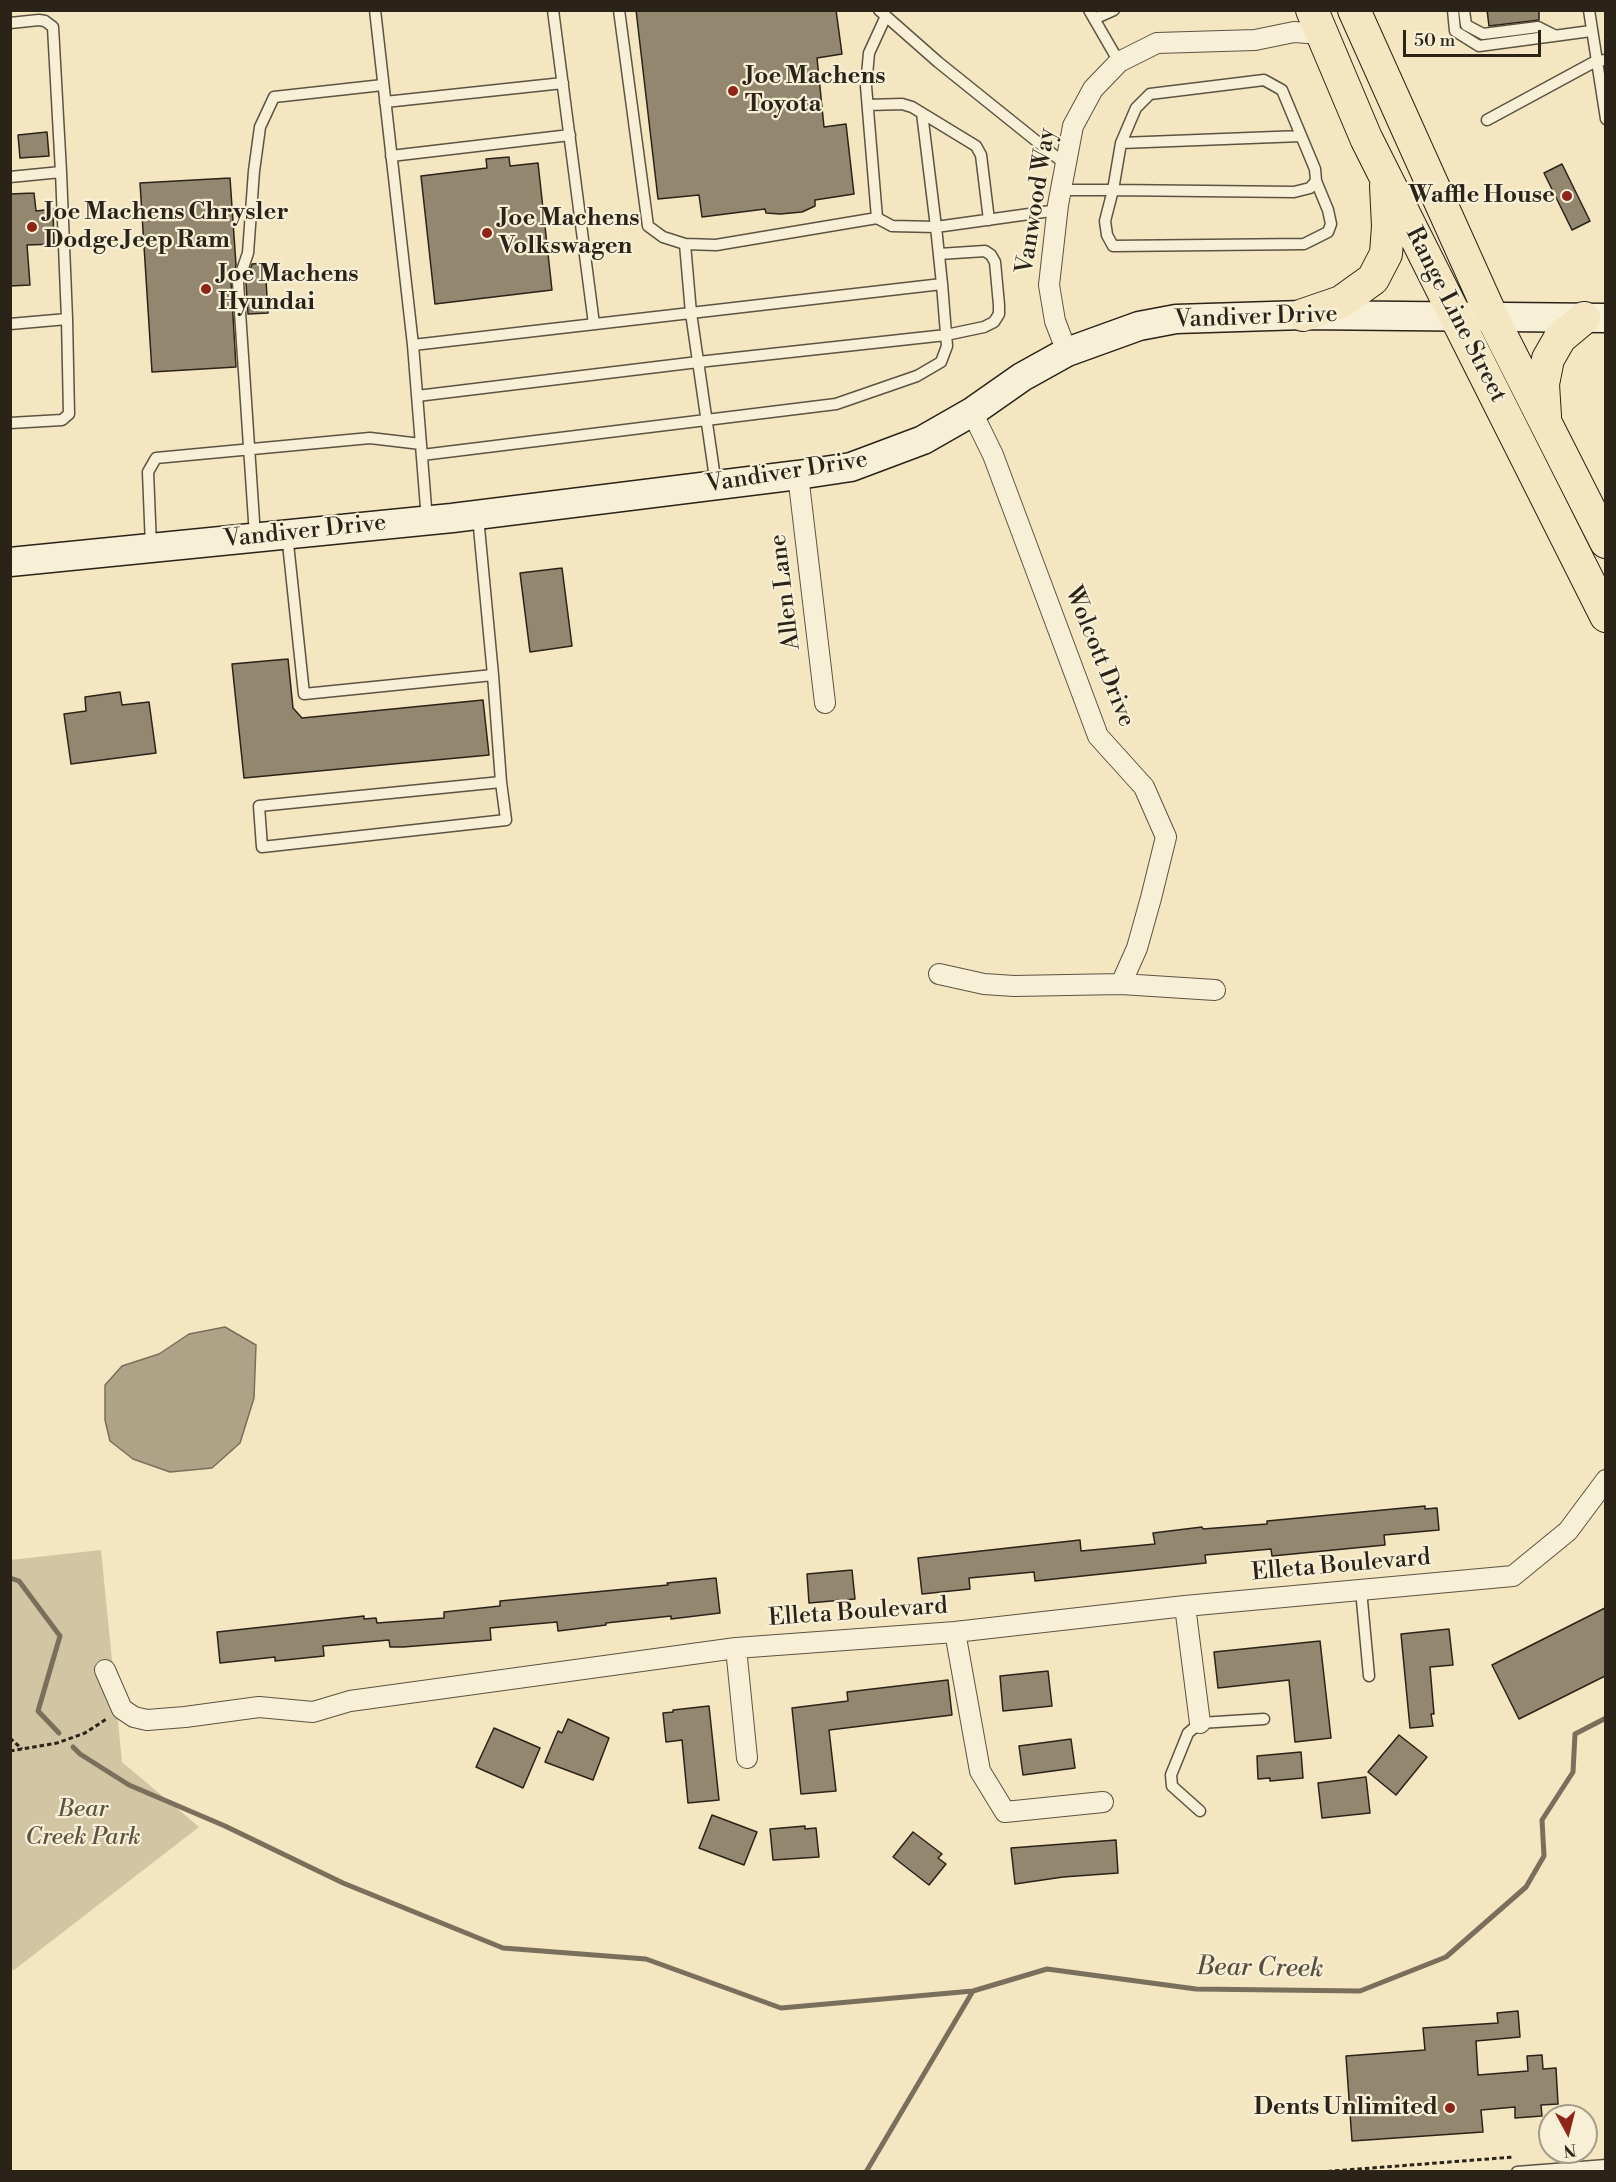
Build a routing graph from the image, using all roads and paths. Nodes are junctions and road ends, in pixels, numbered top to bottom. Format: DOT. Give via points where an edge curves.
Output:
graph roads {
  1 [pos="375,10"];
  2 [pos="553,10"];
  3 [pos="619,10"];
  4 [pos="1114,10"];
  5 [pos="1354,10"];
  6 [pos="1453,10"];
  7 [pos="1464,10"];
  8 [pos="1589,10"];
  9 [pos="883,13"];
  10 [pos="1092,15"];
  11 [pos="1317,22"];
  12 [pos="10,23"];
  13 [pos="1591,31"];
  14 [pos="1555,36"];
  15 [pos="1600,61"];
  16 [pos="1119,62"];
  17 [pos="562,83"];
  18 [pos="383,85"];
  19 [pos="1604,100"];
  20 [pos="385,102"];
  21 [pos="868,105"];
  22 [pos="922,113"];
  23 [pos="1605,119"];
  24 [pos="1487,120"];
  25 [pos="570,135"];
  26 [pos="1301,136"];
  27 [pos="1121,143"];
  28 [pos="391,156"];
  29 [pos="1065,164"];
  30 [pos="61,172"];
  31 [pos="1385,176"];
  32 [pos="10,177"];
  33 [pos="1316,181"];
  34 [pos="1061,190"];
  35 [pos="1113,190"];
  36 [pos="1058,210"];
  37 [pos="877,218"];
  38 [pos="989,220"];
  39 [pos="936,227"];
  40 [pos="685,244"];
  41 [pos="939,254"];
  42 [pos="942,284"];
  43 [pos="692,313"];
  44 [pos="1303,315"];
  45 [pos="1456,316"];
  46 [pos="1492,317"];
  47 [pos="1595,318"];
  48 [pos="67,319"];
  49 [pos="10,324"];
  50 [pos="594,324"];
  51 [pos="946,335"];
  52 [pos="413,345"];
  53 [pos="1067,352"];
  54 [pos="698,362"];
  55 [pos="417,396"];
  56 [pos="972,412"];
  57 [pos="707,419"];
  58 [pos="1545,422"];
  59 [pos="10,423"];
  60 [pos="249,449"];
  61 [pos="422,450"];
  62 [pos="798,475"];
  63 [pos="716,485"];
  64 [pos="478,514"];
  65 [pos="427,520"];
  66 [pos="287,534"];
  67 [pos="255,537"];
  68 [pos="1605,542"];
  69 [pos="151,548"];
  70 [pos="10,562"];
  71 [pos="1605,616"];
  72 [pos="493,675"];
  73 [pos="825,703"];
  74 [pos="501,783"];
  75 [pos="939,974"];
  76 [pos="1121,984"];
  77 [pos="1215,990"];
  78 [pos="1605,1480"];
  79 [pos="1361,1590"];
  80 [pos="1185,1606"];
  81 [pos="955,1632"];
  82 [pos="736,1648"];
  83 [pos="105,1670"];
  84 [pos="1368,1676"];
  85 [pos="122,1709"];
  86 [pos="1264,1719"];
  87 [pos="1200,1723"];
  88 [pos="10,1738"];
  89 [pos="22,1749"];
  90 [pos="10,1751"];
  91 [pos="747,1758"];
  92 [pos="1103,1802"];
  93 [pos="1200,1811"];
  94 [pos="1514,2157"];
  95 [pos="1605,2166"];
  96 [pos="1320,2172"];
  97 [pos="1517,2172"];
  1 -- 18 [label="lane"];
  2 -- 17 [label="lane"];
  3 -- 40 [label="lane" via="648,226 663,237"];
  4 -- 10 [label="lane"];
  5 -- 46 [label="main road, Range Line Street"];
  6 -- 14 [label="lane" via="1455,31 1479,46"];
  7 -- 14 [label="lane" via="1466,25 1483,34 1538,27"];
  8 -- 13 [label="lane"];
  9 -- 21 [label="lane" via="869,53"];
  9 -- 29 [label="lane"];
  10 -- 16 [label="lane"];
  11 -- 16 [label="street, Vanwood Way" via="1294,32 1255,40 1157,43"];
  11 -- 31 [label="main road, Range Line Street"];
  12 -- 30 [label="lane" via="39,20 53,27"];
  13 -- 14 [label="lane"];
  13 -- 15 [label="lane"];
  15 -- 19 [label="lane"];
  15 -- 24 [label="lane"];
  16 -- 29 [label="street, Vanwood Way" via="1093,89 1073,126"];
  17 -- 20 [label="lane"];
  17 -- 25 [label="lane"];
  18 -- 20 [label="lane"];
  18 -- 60 [label="lane" via="274,97 260,127 248,253 238,282"];
  19 -- 23 [label="lane"];
  20 -- 28 [label="lane"];
  21 -- 22 [label="lane" via="902,104"];
  21 -- 37 [label="lane"];
  22 -- 38 [label="lane" via="976,146 981,155"];
  22 -- 39 [label="lane"];
  25 -- 28 [label="lane"];
  25 -- 50 [label="lane"];
  26 -- 27 [label="lane"];
  26 -- 27 [label="lane" via="1282,90 1264,80 1150,94 1136,108"];
  26 -- 33 [label="lane"];
  27 -- 35 [label="lane"];
  28 -- 52 [label="lane"];
  29 -- 34 [label="street, Vanwood Way"];
  30 -- 32 [label="lane"];
  30 -- 48 [label="lane"];
  31 -- 44 [label="main road" via="1386,254 1373,279 1341,302"];
  31 -- 45 [label="main road, Range Line Street"];
  33 -- 35 [label="lane" via="1310,188 1294,192"];
  33 -- 35 [label="lane" via="1331,224 1328,232 1305,244 1113,246 1106,221"];
  34 -- 35 [label="lane"];
  34 -- 36 [label="street, Vanwood Way"];
  36 -- 38 [label="lane"];
  36 -- 53 [label="street, Vanwood Way" via="1048,285 1055,321"];
  37 -- 39 [label="lane" via="892,226"];
  37 -- 40 [label="lane" via="716,245"];
  38 -- 39 [label="lane"];
  39 -- 41 [label="lane"];
  40 -- 43 [label="lane"];
  41 -- 42 [label="lane"];
  41 -- 51 [label="lane" via="985,251 991,255 999,305 994,322"];
  42 -- 43 [label="lane"];
  42 -- 51 [label="lane"];
  43 -- 50 [label="lane"];
  43 -- 54 [label="lane"];
  44 -- 45 [label="main road, Vandiver Drive"];
  44 -- 53 [label="main road, Vandiver Drive" via="1176,319 1139,326"];
  45 -- 46 [label="main road, Vandiver Drive"];
  45 -- 71 [label="main road, Range Line Street"];
  46 -- 47 [label="main road, Vandiver Drive"];
  46 -- 58 [label="main road, Range Line Street"];
  47 -- 58 [label="main road" via="1560,338 1548,359 1543,384"];
  48 -- 49 [label="lane"];
  48 -- 59 [label="lane" via="69,414 62,420"];
  50 -- 52 [label="lane"];
  51 -- 54 [label="lane"];
  51 -- 57 [label="lane" via="941,362 917,376 836,404"];
  52 -- 55 [label="lane"];
  53 -- 56 [label="main road, Vandiver Drive"];
  54 -- 55 [label="lane"];
  54 -- 57 [label="lane"];
  55 -- 61 [label="lane"];
  56 -- 62 [label="main road, Vandiver Drive" via="923,440 882,457 851,467"];
  56 -- 76 [label="street, Wolcott Drive" via="993,455 1098,736 1144,788 1166,837 1137,948"];
  57 -- 61 [label="lane"];
  57 -- 63 [label="lane"];
  58 -- 68 [label="main road, Range Line Street"];
  60 -- 61 [label="lane" via="370,438"];
  60 -- 67 [label="lane"];
  60 -- 69 [label="lane" via="156,458 148,472"];
  61 -- 65 [label="lane"];
  62 -- 63 [label="main road, Vandiver Drive"];
  62 -- 73 [label="street, Allen Lane"];
  63 -- 64 [label="main road, Vandiver Drive"];
  64 -- 65 [label="main road, Vandiver Drive"];
  64 -- 72 [label="lane"];
  65 -- 66 [label="main road, Vandiver Drive"];
  66 -- 67 [label="main road, Vandiver Drive"];
  66 -- 72 [label="lane" via="304,694"];
  67 -- 69 [label="main road, Vandiver Drive"];
  69 -- 70 [label="main road, Vandiver Drive"];
  72 -- 74 [label="lane"];
  74 -- 74 [label="lane" via="259,806 262,847 506,820"];
  75 -- 76 [label="street" via="994,985"];
  76 -- 77 [label="street"];
  78 -- 79 [label="street, Elleta Boulevard" via="1568,1531 1514,1576"];
  79 -- 80 [label="street, Elleta Boulevard"];
  79 -- 84 [label="lane"];
  80 -- 81 [label="street, Elleta Boulevard"];
  80 -- 87 [label="street"];
  81 -- 82 [label="street, Elleta Boulevard"];
  81 -- 92 [label="street" via="980,1771 1005,1812"];
  82 -- 85 [label="street, Elleta Boulevard" via="351,1701 313,1712 259,1707 147,1720"];
  82 -- 91 [label="street"];
  83 -- 85 [label="street"];
  85 -- 89 [label="path" via="85,1733"];
  86 -- 87 [label="lane"];
  87 -- 93 [label="lane" via="1188,1733 1171,1775 1172,1786"];
  88 -- 89 [label="path"];
  89 -- 90 [label="path"];
  94 -- 96 [label="path"];
  95 -- 97 [label="lane"];
}
